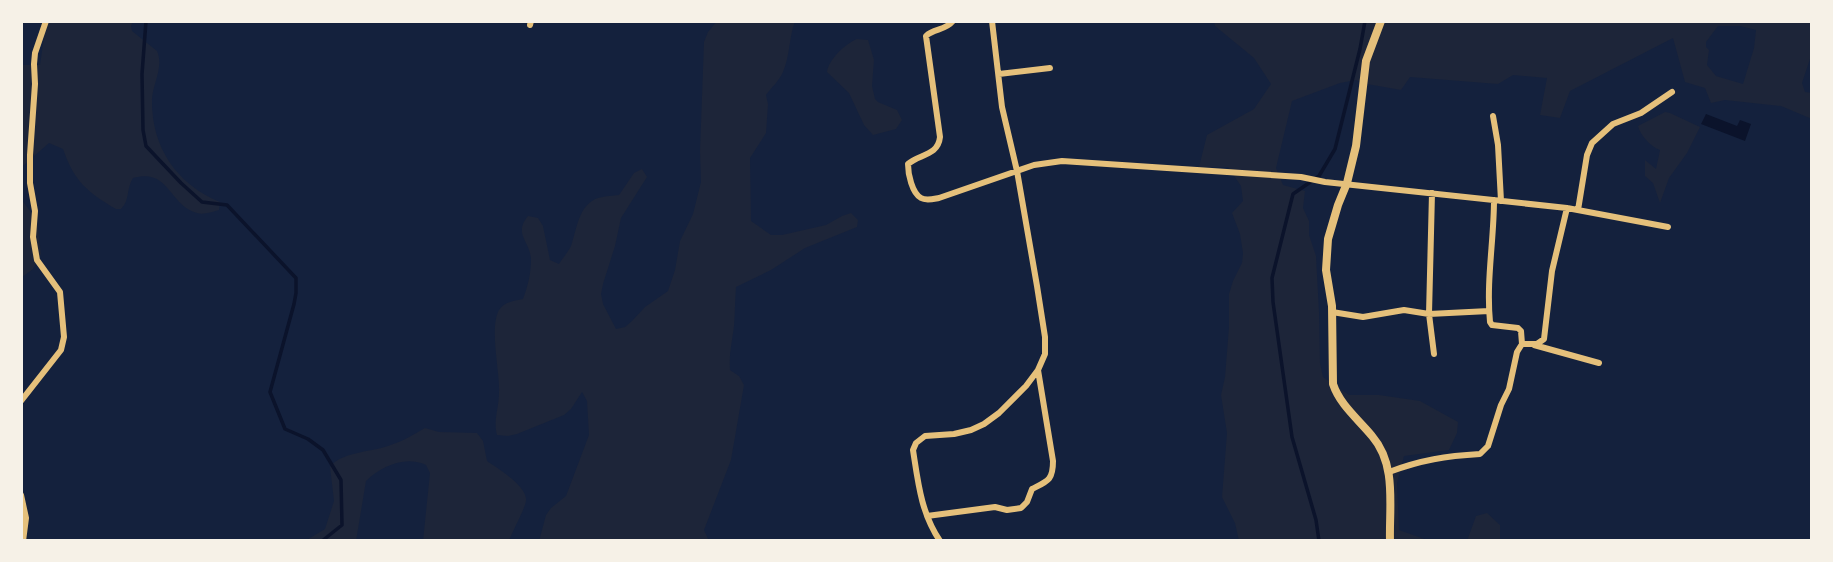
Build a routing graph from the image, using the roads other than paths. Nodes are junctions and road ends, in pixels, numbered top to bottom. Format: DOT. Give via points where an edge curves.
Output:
graph roads {
  1 [pos="46,21"];
  2 [pos="953,21"];
  3 [pos="992,21"];
  4 [pos="1381,21"];
  5 [pos="1050,68"];
  6 [pos="999,74"];
  7 [pos="1672,92"];
  8 [pos="1493,116"];
  9 [pos="1017,171"];
  10 [pos="1347,183"];
  11 [pos="1432,193"];
  12 [pos="1497,200"];
  13 [pos="1566,208"];
  14 [pos="1578,210"];
  15 [pos="1668,227"];
  16 [pos="1489,311"];
  17 [pos="1332,312"];
  18 [pos="1430,314"];
  19 [pos="1522,344"];
  20 [pos="1532,344"];
  21 [pos="1434,354"];
  22 [pos="1599,363"];
  23 [pos="1038,370"];
  24 [pos="21,401"];
  25 [pos="1389,472"];
  26 [pos="21,495"];
  27 [pos="927,516"];
  28 [pos="23,541"];
  29 [pos="940,541"];
  30 [pos="1390,541"];
  1 -- 24 [label="street" via="34,64 33,237 37,260 60,292 64,337 61,350"];
  2 -- 9 [label="street" via="926,36 940,138 939,146 908,164 915,192 923,199 939,198"];
  3 -- 6 [label="street"];
  4 -- 10 [label="street" via="1366,61"];
  5 -- 6 [label="street"];
  6 -- 9 [label="street"];
  7 -- 14 [label="street" via="1613,124 1592,143"];
  8 -- 12 [label="street" via="1499,152"];
  9 -- 10 [label="street" via="1062,161"];
  9 -- 23 [label="street" via="1045,337 1045,354"];
  10 -- 11 [label="street"];
  10 -- 17 [label="street" via="1328,239 1326,270"];
  11 -- 12 [label="street"];
  11 -- 18 [label="street"];
  12 -- 13 [label="street"];
  12 -- 16 [label="street"];
  13 -- 14 [label="street"];
  13 -- 20 [label="street" via="1544,339"];
  14 -- 15 [label="street"];
  16 -- 18 [label="street"];
  16 -- 19 [label="street" via="1492,325 1518,328"];
  17 -- 18 [label="street" via="1363,317 1404,310"];
  17 -- 25 [label="street" via="1336,393 1374,438"];
  18 -- 21 [label="street"];
  19 -- 20 [label="street"];
  19 -- 25 [label="street" via="1485,450 1430,459"];
  20 -- 22 [label="street"];
  23 -- 27 [label="street" via="984,424 954,434 925,436 916,443 913,450"];
  23 -- 27 [label="street" via="1053,461 1049,480 1032,489 1021,508"];
  25 -- 30 [label="street"];
  26 -- 28 [label="street" via="26,518"];
  27 -- 29 [label="street"];
}
